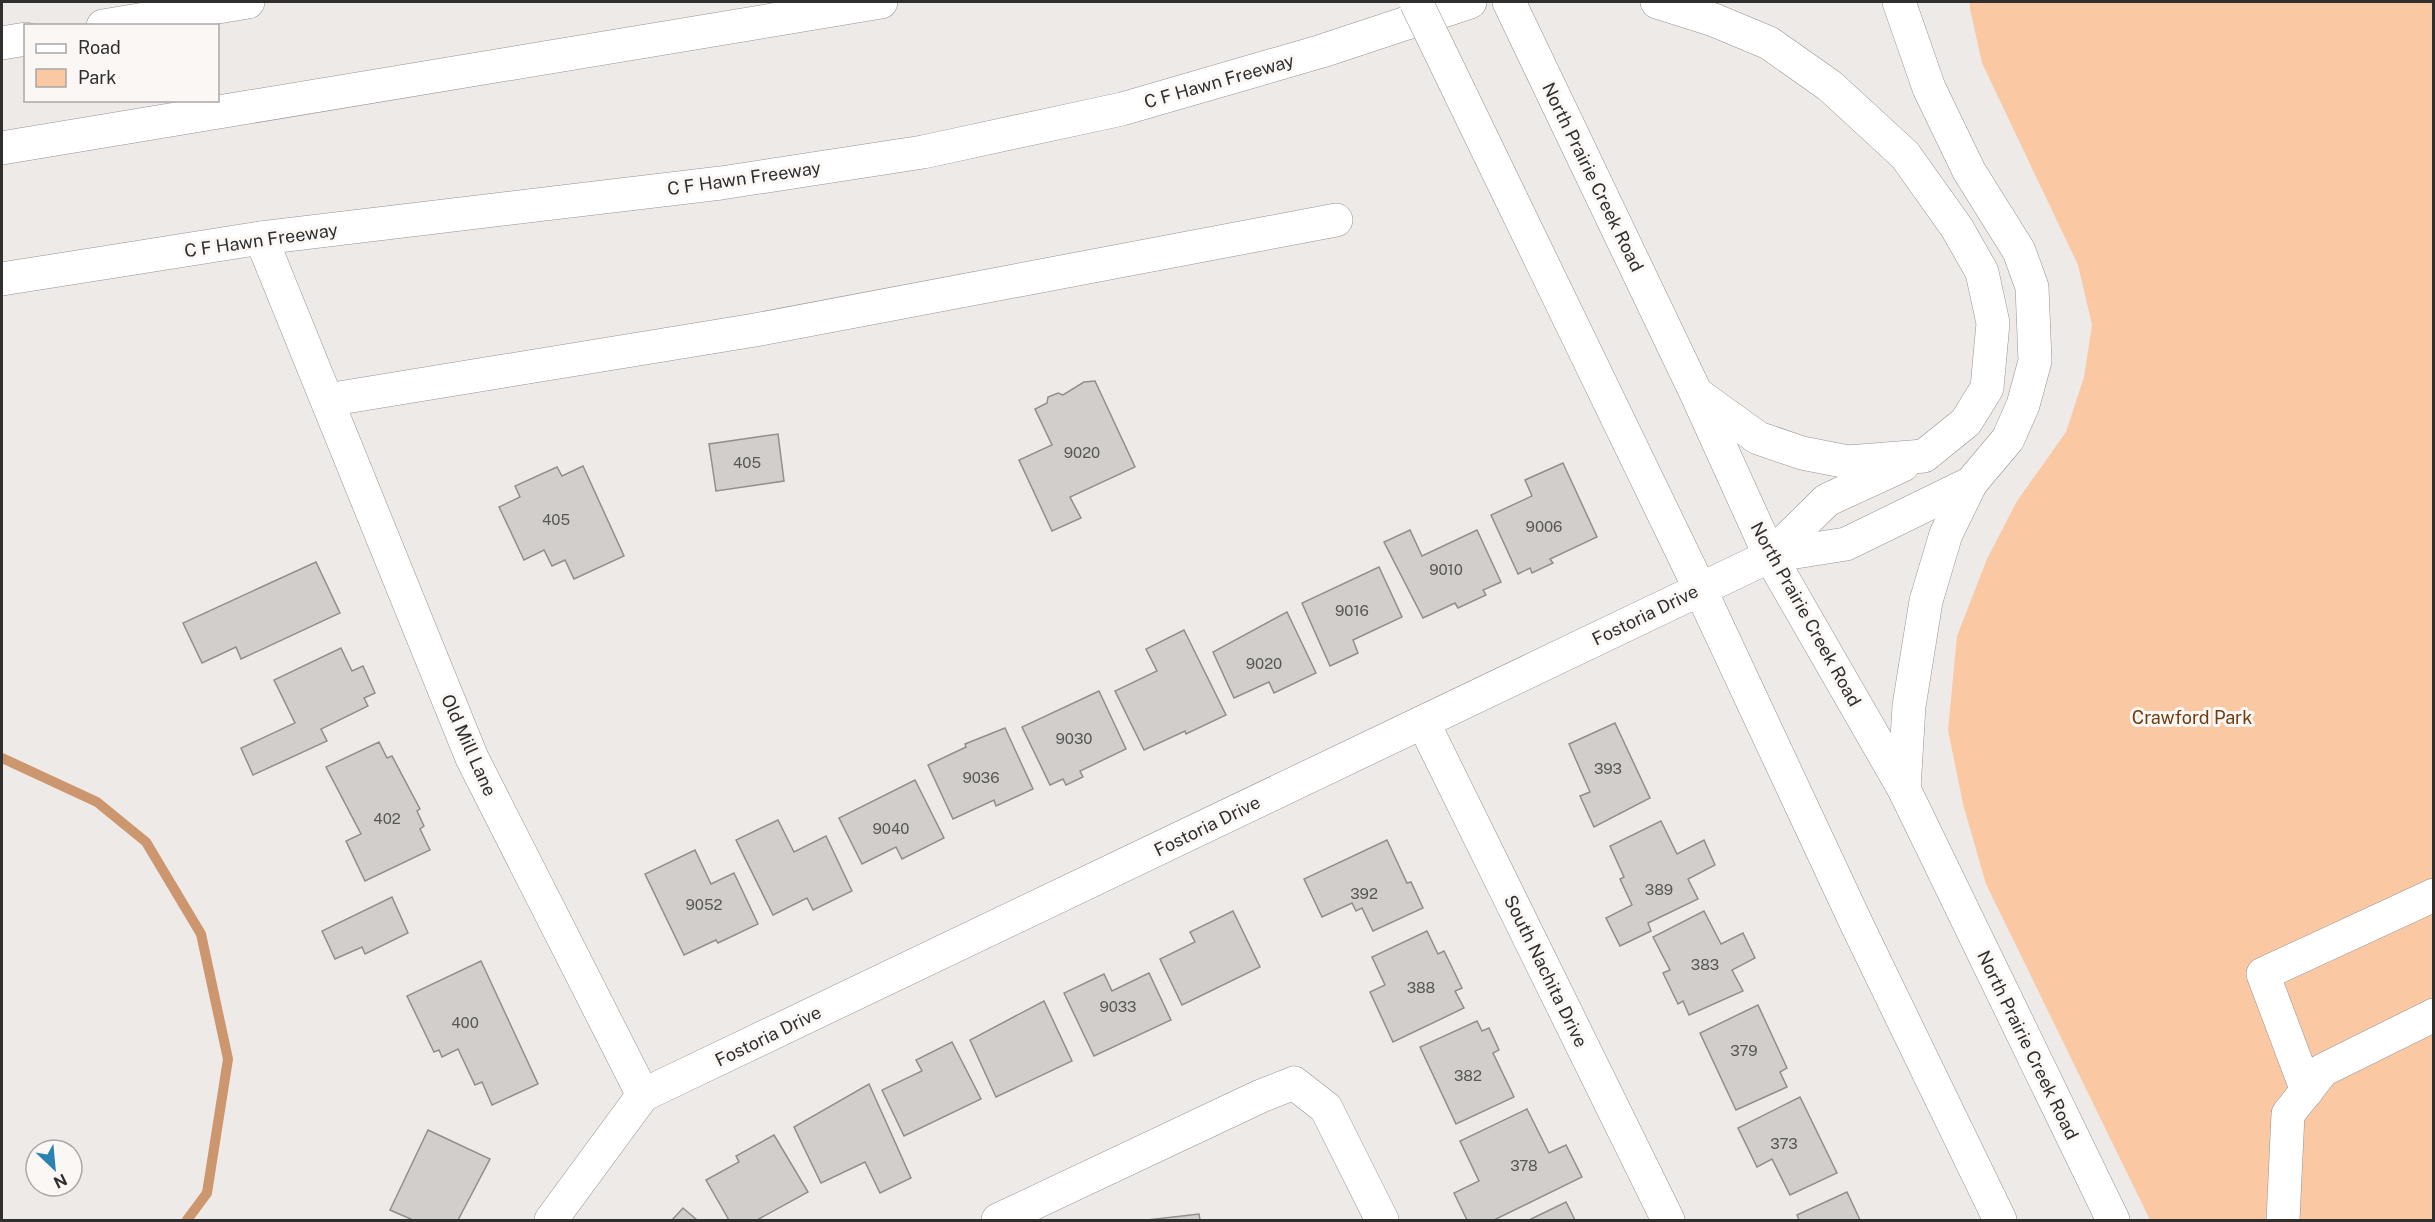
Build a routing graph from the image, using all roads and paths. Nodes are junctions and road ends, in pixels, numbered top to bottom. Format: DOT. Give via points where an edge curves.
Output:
graph roads {
  1 [pos="202,2"];
  2 [pos="248,2"];
  3 [pos="881,2"];
  4 [pos="1416,2"];
  5 [pos="1470,2"];
  6 [pos="1509,2"];
  7 [pos="1657,2"];
  8 [pos="1899,2"];
  9 [pos="170,14"];
  10 [pos="114,24"];
  11 [pos="24,39"];
  12 [pos="2,43"];
  13 [pos="2,148"];
  14 [pos="1336,220"];
  15 [pos="261,238"];
  16 [pos="2,279"];
  17 [pos="1696,393"];
  18 [pos="327,400"];
  19 [pos="1924,456"];
  20 [pos="1971,483"];
  21 [pos="1770,556"];
  22 [pos="1700,589"];
  23 [pos="1423,722"];
  24 [pos="1904,789"];
  25 [pos="2433,895"];
  26 [pos="2433,1014"];
  27 [pos="2307,1091"];
  28 [pos="643,1095"];
  29 [pos="551,1221"];
  30 [pos="998,1221"];
  31 [pos="1382,1221"];
  32 [pos="1668,1221"];
  33 [pos="2000,1221"];
  34 [pos="2113,1221"];
  35 [pos="2283,1221"];
  1 -- 9 [label="main road"];
  2 -- 9 [label="main road"];
  3 -- 13 [label="main road"];
  4 -- 22 [label="main road, bridge"];
  5 -- 15 [label="main road, C F Hawn Freeway" via="1122,110 923,152 721,183"];
  6 -- 17 [label="main road, North Prairie Creek Road"];
  7 -- 19 [label="main road" via="1768,43 1830,86 1905,155 1957,228 1982,272 1993,323 1987,388 1966,422"];
  8 -- 20 [label="main road" via="1929,88 1970,171 2019,251 2032,287 2035,361 2023,405 2008,439"];
  9 -- 10 [label="main road"];
  11 -- 12 [label="main road"];
  14 -- 18 [label="main road" via="755,330"];
  15 -- 16 [label="main road, C F Hawn Freeway"];
  15 -- 18 [label="main road, Old Mill Lane"];
  17 -- 19 [label="main road" via="1758,438 1802,453 1848,462"];
  17 -- 21 [label="main road, North Prairie Creek Road"];
  18 -- 28 [label="main road, Old Mill Lane" via="472,758"];
  19 -- 21 [label="main road" via="1827,500"];
  20 -- 21 [label="main road" via="1846,544"];
  20 -- 24 [label="main road" via="1946,534 1926,601 1909,706"];
  21 -- 22 [label="main road, Fostoria Drive"];
  21 -- 24 [label="main road, North Prairie Creek Road"];
  22 -- 23 [label="main road, Fostoria Drive"];
  22 -- 33 [label="main road"];
  23 -- 28 [label="main road, Fostoria Drive"];
  23 -- 32 [label="main road, South Nachita Drive"];
  24 -- 34 [label="main road, North Prairie Creek Road"];
  25 -- 27 [label="main road" via="2263,974"];
  26 -- 27 [label="main road" via="2323,1070"];
  27 -- 35 [label="main road" via="2288,1114"];
  28 -- 29 [label="main road"];
  30 -- 31 [label="main road" via="1294,1083 1326,1108"];
}
